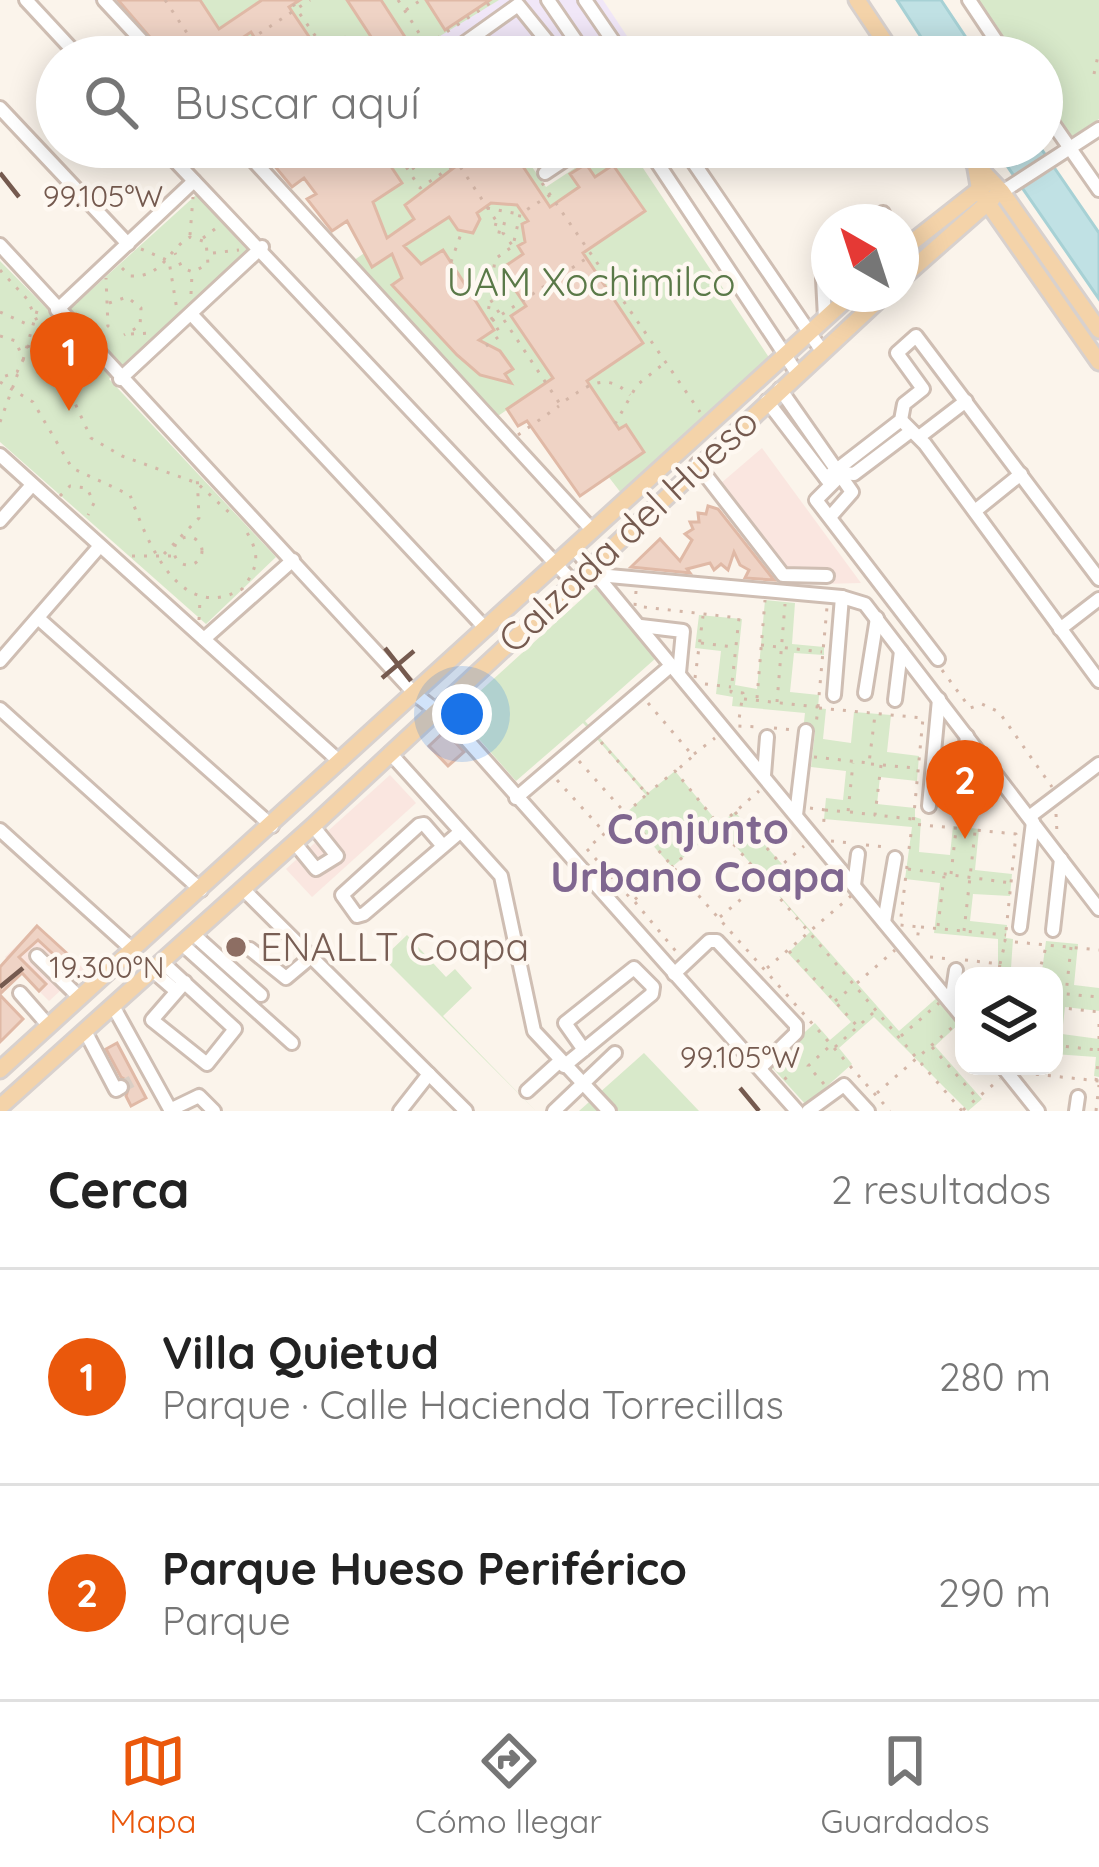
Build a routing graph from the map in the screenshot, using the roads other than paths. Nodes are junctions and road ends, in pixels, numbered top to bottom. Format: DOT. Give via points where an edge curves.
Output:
graph roads {
  1 [pos="26,0"];
  2 [pos="104,0"];
  3 [pos="548,0"];
  4 [pos="585,0"];
  5 [pos="857,0"];
  6 [pos="969,0"];
  7 [pos="59,36"];
  8 [pos="137,36"];
  9 [pos="474,36"];
  10 [pos="544,36"];
  11 [pos="573,36"];
  12 [pos="610,36"];
  13 [pos="881,36"];
  14 [pos="993,36"];
  15 [pos="0,108"];
  16 [pos="1099,130"];
  17 [pos="1063,139"];
  18 [pos="36,146"];
  19 [pos="1069,148"];
  20 [pos="1063,152"];
  21 [pos="56,168"];
  22 [pos="182,168"];
  23 [pos="260,168"];
  24 [pos="549,168"];
  25 [pos="662,168"];
  26 [pos="697,168"];
  27 [pos="975,168"];
  28 [pos="1034,168"];
  29 [pos="541,173"];
  30 [pos="194,181"];
  31 [pos="997,188"];
  32 [pos="1099,190"];
  33 [pos="966,219"];
  34 [pos="1006,229"];
  35 [pos="919,239"];
  36 [pos="128,244"];
  37 [pos="0,245"];
  38 [pos="262,248"];
  39 [pos="919,262"];
  40 [pos="57,310"];
  41 [pos="825,312"];
  42 [pos="831,312"];
  43 [pos="865,312"];
  44 [pos="192,315"];
  45 [pos="825,317"];
  46 [pos="1099,330"];
  47 [pos="807,334"];
  48 [pos="822,351"];
  49 [pos="783,356"];
  50 [pos="1099,362"];
  51 [pos="944,371"];
  52 [pos="797,374"];
  53 [pos="117,375"];
  54 [pos="780,389"];
  55 [pos="923,389"];
  56 [pos="766,401"];
  57 [pos="966,401"];
  58 [pos="911,429"];
  59 [pos="0,455"];
  60 [pos="697,464"];
  61 [pos="841,471"];
  62 [pos="1021,474"];
  63 [pos="828,480"];
  64 [pos="32,485"];
  65 [pos="975,511"];
  66 [pos="830,517"];
  67 [pos="0,521"];
  68 [pos="593,531"];
  69 [pos="99,547"];
  70 [pos="574,548"];
  71 [pos="293,560"];
  72 [pos="556,564"];
  73 [pos="593,570"];
  74 [pos="827,576"];
  75 [pos="1099,579"];
  76 [pos="572,581"];
  77 [pos="635,584"];
  78 [pos="842,597"];
  79 [pos="1099,599"];
  80 [pos="628,611"];
  81 [pos="38,618"];
  82 [pos="877,618"];
  83 [pos="640,626"];
  84 [pos="486,629"];
  85 [pos="1060,629"];
  86 [pos="201,636"];
  87 [pos="901,651"];
  88 [pos="938,658"];
  89 [pos="0,661"];
  90 [pos="673,671"];
  91 [pos="1099,680"];
  92 [pos="865,693"];
  93 [pos="415,694"];
  94 [pos="834,695"];
  95 [pos="939,699"];
  96 [pos="896,700"];
  97 [pos="0,709"];
  98 [pos="436,711"];
  99 [pos="968,736"];
  100 [pos="767,737"];
  101 [pos="810,738"];
  102 [pos="390,754"];
  103 [pos="340,761"];
  104 [pos="1099,764"];
  105 [pos="764,782"];
  106 [pos="517,797"];
  107 [pos="929,806"];
  108 [pos="958,811"];
  109 [pos="796,815"];
  110 [pos="1031,819"];
  111 [pos="272,826"];
  112 [pos="313,826"];
  113 [pos="0,830"];
  114 [pos="460,832"];
  115 [pos="294,842"];
  116 [pos="443,846"];
  117 [pos="891,853"];
  118 [pos="858,854"];
  119 [pos="1061,858"];
  120 [pos="243,889"];
  121 [pos="201,890"];
  122 [pos="853,890"];
  123 [pos="1099,909"];
  124 [pos="884,922"];
  125 [pos="1020,927"];
  126 [pos="1053,930"];
  127 [pos="187,939"];
  128 [pos="250,949"];
  129 [pos="134,951"];
  130 [pos="37,956"];
  131 [pos="310,957"];
  132 [pos="157,966"];
  133 [pos="955,973"];
  134 [pos="674,974"];
  135 [pos="180,987"];
  136 [pos="20,993"];
  137 [pos="261,995"];
  138 [pos="80,998"];
  139 [pos="945,1002"];
  140 [pos="113,1006"];
  141 [pos="955,1015"];
  142 [pos="48,1025"];
  143 [pos="85,1031"];
  144 [pos="292,1043"];
  145 [pos="584,1050"];
  146 [pos="615,1053"];
  147 [pos="562,1064"];
  148 [pos="766,1066"];
  149 [pos="0,1070"];
  150 [pos="149,1072"];
  151 [pos="429,1074"];
  152 [pos="1005,1075"];
  153 [pos="136,1079"];
  154 [pos="582,1084"];
  155 [pos="121,1087"];
  156 [pos="527,1091"];
  157 [pos="0,1107"];
  158 [pos="170,1110"];
  159 [pos="214,1111"];
  160 [pos="400,1111"];
  161 [pos="466,1111"];
  162 [pos="554,1111"];
  163 [pos="609,1111"];
  164 [pos="797,1111"];
  165 [pos="808,1111"];
  166 [pos="868,1111"];
  167 [pos="1038,1111"];
  1 -- 7 [label="street"];
  2 -- 8 [label="street"];
  3 -- 11 [label="street"];
  4 -- 12 [label="street"];
  5 -- 13 [label="main road"];
  6 -- 14 [label="street"];
  9 -- 10 [label="street" via="515,6"];
  15 -- 18 [label="street"];
  16 -- 19 [label="street"];
  17 -- 19 [label="street"];
  19 -- 20 [label="street"];
  19 -- 32 [label="street"];
  21 -- 36 [label="street"];
  22 -- 30 [label="street"];
  23 -- 68 [label="street"];
  24 -- 29 [label="street"];
  25 -- 49 [label="street"];
  26 -- 47 [label="street"];
  27 -- 31 [label="main road"];
  28 -- 31 [label="street"];
  30 -- 36 [label="street"];
  30 -- 38 [label="street"];
  31 -- 33 [label="main road"];
  31 -- 34 [label="main road"];
  31 -- 35 [label="main road"];
  31 -- 46 [label="main road"];
  33 -- 34 [label="main road"];
  33 -- 39 [label="main road"];
  34 -- 50 [label="main road"];
  36 -- 40 [label="street"];
  37 -- 40 [label="street"];
  38 -- 44 [label="street"];
  38 -- 72 [label="street"];
  40 -- 53 [label="street"];
  41 -- 45 [label="street"];
  42 -- 45 [label="main road, Calzada del Hueso"];
  43 -- 48 [label="main road, Calzada del Hueso"];
  44 -- 53 [label="street"];
  44 -- 84 [label="street"];
  45 -- 47 [label="main road, Calzada del Hueso"];
  47 -- 48 [label="street"];
  47 -- 49 [label="main road, Calzada del Hueso"];
  48 -- 52 [label="main road, Calzada del Hueso"];
  49 -- 52 [label="street"];
  49 -- 68 [label="main road, Calzada del Hueso"];
  51 -- 55 [label="street"];
  51 -- 55 [label="street" via="916,336 898,349"];
  51 -- 57 [label="street"];
  52 -- 54 [label="main road, Calzada del Hueso"];
  53 -- 71 [label="street"];
  54 -- 56 [label="main road, Calzada del Hueso"];
  54 -- 61 [label="street"];
  55 -- 58 [label="street" via="904,404"];
  56 -- 60 [label="main road, Calzada del Hueso"];
  56 -- 63 [label="street"];
  57 -- 58 [label="street"];
  57 -- 62 [label="street"];
  58 -- 61 [label="street" via="854,474"];
  58 -- 65 [label="street"];
  59 -- 64 [label="street"];
  60 -- 73 [label="main road, Calzada del Hueso"];
  60 -- 74 [label="street" via="783,575"];
  61 -- 63 [label="street"];
  61 -- 66 [label="street" via="851,499"];
  62 -- 65 [label="street"];
  62 -- 75 [label="street"];
  63 -- 66 [label="street" via="816,496"];
  64 -- 67 [label="street"];
  64 -- 69 [label="street"];
  65 -- 85 [label="street"];
  66 -- 88 [label="street"];
  68 -- 70 [label="main road, Calzada del Hueso"];
  69 -- 81 [label="street"];
  69 -- 86 [label="street"];
  70 -- 72 [label="main road, Calzada del Hueso"];
  70 -- 73 [label="street"];
  71 -- 86 [label="street"];
  71 -- 93 [label="street"];
  72 -- 76 [label="street"];
  72 -- 84 [label="main road, Calzada del Hueso"];
  73 -- 76 [label="main road, Calzada del Hueso"];
  73 -- 77 [label="street"];
  73 -- 80 [label="street"];
  76 -- 98 [label="main road, Calzada del Hueso"];
  77 -- 78 [label="street"];
  77 -- 80 [label="street"];
  78 -- 82 [label="street"];
  78 -- 94 [label="street"];
  79 -- 85 [label="street"];
  80 -- 83 [label="street"];
  81 -- 89 [label="street"];
  81 -- 111 [label="street"];
  82 -- 87 [label="street"];
  82 -- 92 [label="street"];
  83 -- 90 [label="street"];
  83 -- 90 [label="street" via="683,631"];
  84 -- 93 [label="main road, Calzada del Hueso"];
  85 -- 91 [label="street"];
  86 -- 103 [label="street"];
  87 -- 95 [label="street"];
  87 -- 96 [label="street"];
  90 -- 105 [label="street"];
  90 -- 106 [label="street"];
  93 -- 98 [label="street"];
  93 -- 103 [label="main road, Calzada del Hueso"];
  95 -- 99 [label="street"];
  95 -- 107 [label="street"];
  97 -- 121 [label="street"];
  98 -- 102 [label="main road, Calzada del Hueso"];
  98 -- 106 [label="street"];
  99 -- 108 [label="street"];
  99 -- 110 [label="street"];
  100 -- 105 [label="street"];
  101 -- 109 [label="street"];
  102 -- 112 [label="main road, Calzada del Hueso"];
  102 -- 114 [label="street"];
  103 -- 111 [label="main road, Calzada del Hueso"];
  104 -- 110 [label="street"];
  105 -- 109 [label="street"];
  106 -- 134 [label="street"];
  109 -- 122 [label="street"];
  110 -- 119 [label="street"];
  110 -- 125 [label="street"];
  111 -- 121 [label="main road, Calzada del Hueso"];
  112 -- 115 [label="main road, Calzada del Hueso"];
  112 -- 115 [label="street" via="337,856 316,869"];
  113 -- 129 [label="street"];
  114 -- 116 [label="street"];
  114 -- 147 [label="street" via="501,876 530,1022"];
  115 -- 120 [label="main road, Calzada del Hueso"];
  116 -- 116 [label="street" via="364,914 345,902 346,888 419,826"];
  117 -- 124 [label="street"];
  118 -- 122 [label="street"];
  119 -- 123 [label="street"];
  119 -- 126 [label="street"];
  120 -- 127 [label="main road, Calzada del Hueso"];
  120 -- 131 [label="street"];
  121 -- 129 [label="main road, Calzada del Hueso"];
  122 -- 124 [label="street"];
  124 -- 139 [label="street"];
  127 -- 132 [label="main road, Calzada del Hueso"];
  127 -- 137 [label="street"];
  127 -- 144 [label="street"];
  128 -- 131 [label="street" via="286,978"];
  129 -- 138 [label="main road, Calzada del Hueso"];
  130 -- 138 [label="street"];
  131 -- 151 [label="street"];
  132 -- 135 [label="street"];
  132 -- 140 [label="main road, Calzada del Hueso"];
  133 -- 139 [label="street"];
  134 -- 148 [label="street"];
  134 -- 148 [label="street" via="717,941 796,1025"];
  135 -- 135 [label="street" via="152,1020 208,1064 235,1028"];
  136 -- 142 [label="street"];
  138 -- 142 [label="main road, Calzada del Hueso"];
  139 -- 141 [label="street"];
  140 -- 143 [label="main road, Calzada del Hueso"];
  140 -- 150 [label="street"];
  142 -- 149 [label="main road, Calzada del Hueso"];
  143 -- 155 [label="street"];
  143 -- 157 [label="main road, Calzada del Hueso"];
  145 -- 145 [label="street" via="652,994 634,968 565,1023"];
  145 -- 147 [label="street"];
  146 -- 154 [label="street"];
  147 -- 154 [label="street"];
  147 -- 156 [label="street"];
  148 -- 164 [label="street"];
  150 -- 153 [label="street"];
  150 -- 158 [label="street"];
  151 -- 160 [label="street"];
  151 -- 161 [label="street"];
  152 -- 167 [label="street"];
  154 -- 162 [label="street"];
  154 -- 163 [label="street"];
  158 -- 159 [label="street" via="199,1096"];
  165 -- 166 [label="street" via="844,1085"];
}
